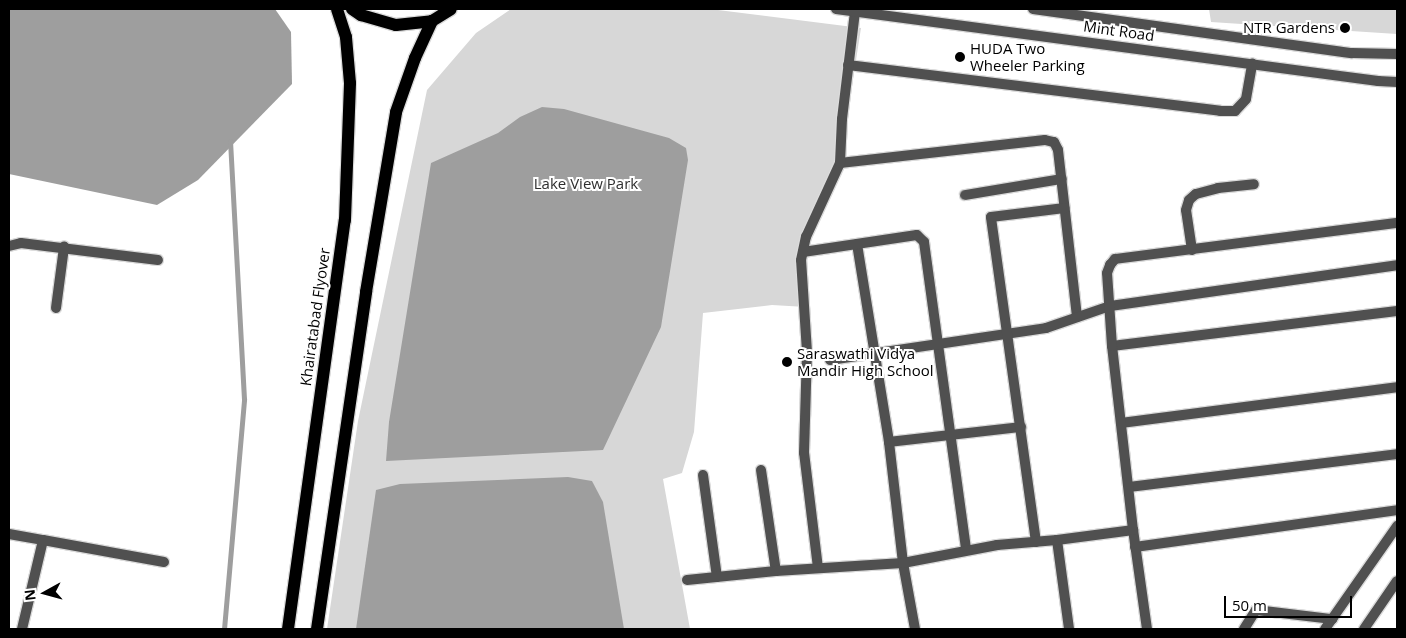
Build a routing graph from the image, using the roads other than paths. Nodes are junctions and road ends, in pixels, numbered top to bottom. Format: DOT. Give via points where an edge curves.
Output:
graph roads {
  1 [pos="337,9"];
  2 [pos="352,9"];
  3 [pos="451,9"];
  4 [pos="836,9"];
  5 [pos="1034,9"];
  6 [pos="855,11"];
  7 [pos="432,20"];
  8 [pos="1397,54"];
  9 [pos="1252,64"];
  10 [pos="848,66"];
  11 [pos="1397,82"];
  12 [pos="840,163"];
  13 [pos="1062,180"];
  14 [pos="1254,184"];
  15 [pos="965,196"];
  16 [pos="1064,208"];
  17 [pos="1397,223"];
  18 [pos="857,244"];
  19 [pos="9,246"];
  20 [pos="64,247"];
  21 [pos="1192,250"];
  22 [pos="803,252"];
  23 [pos="158,260"];
  24 [pos="1397,265"];
  25 [pos="1110,306"];
  26 [pos="56,308"];
  27 [pos="1397,312"];
  28 [pos="1076,316"];
  29 [pos="1006,334"];
  30 [pos="938,344"];
  31 [pos="1112,346"];
  32 [pos="873,354"];
  33 [pos="830,360"];
  34 [pos="1397,387"];
  35 [pos="1121,423"];
  36 [pos="1021,427"];
  37 [pos="950,434"];
  38 [pos="889,442"];
  39 [pos="1397,454"];
  40 [pos="761,470"];
  41 [pos="703,474"];
  42 [pos="1129,487"];
  43 [pos="1397,510"];
  44 [pos="1397,526"];
  45 [pos="1133,530"];
  46 [pos="9,534"];
  47 [pos="43,540"];
  48 [pos="1057,540"];
  49 [pos="1036,542"];
  50 [pos="1135,548"];
  51 [pos="966,550"];
  52 [pos="164,562"];
  53 [pos="902,564"];
  54 [pos="818,568"];
  55 [pos="776,570"];
  56 [pos="718,577"];
  57 [pos="688,580"];
  58 [pos="1397,581"];
  59 [pos="1332,619"];
  60 [pos="22,629"];
  61 [pos="288,629"];
  62 [pos="317,629"];
  63 [pos="915,629"];
  64 [pos="1069,629"];
  65 [pos="1147,629"];
  66 [pos="1244,629"];
  67 [pos="1325,629"];
  68 [pos="1364,629"];
  1 -- 61 [label="main road, Khairatabad Flyover" via="346,37 350,83 344,220"];
  2 -- 7 [label="main road" via="361,15 396,25"];
  3 -- 7 [label="main road"];
  4 -- 6 [label="street, Mint Road"];
  5 -- 8 [label="street, Mint Road" via="1352,53"];
  6 -- 9 [label="street, Mint Road"];
  6 -- 10 [label="street"];
  7 -- 62 [label="main road" via="396,112"];
  9 -- 10 [label="street" via="1246,99 1234,110 1220,111"];
  9 -- 11 [label="street, Mint Road"];
  10 -- 12 [label="street"];
  12 -- 13 [label="street" via="1045,140 1054,142 1058,150"];
  12 -- 22 [label="street" via="806,237"];
  13 -- 15 [label="street"];
  13 -- 16 [label="street"];
  14 -- 21 [label="street" via="1218,188 1196,194 1189,200 1186,210"];
  16 -- 28 [label="street"];
  16 -- 29 [label="street" via="991,217"];
  17 -- 21 [label="street"];
  18 -- 22 [label="street"];
  18 -- 30 [label="street" via="921,237"];
  18 -- 32 [label="street"];
  19 -- 20 [label="street" via="22,243"];
  20 -- 23 [label="street"];
  20 -- 26 [label="street"];
  21 -- 25 [label="street" via="1115,259 1107,274"];
  22 -- 54 [label="street" via="801,267 808,352 804,453"];
  24 -- 25 [label="street"];
  25 -- 28 [label="street"];
  25 -- 31 [label="street"];
  27 -- 31 [label="street"];
  28 -- 29 [label="street" via="1046,328"];
  29 -- 30 [label="street"];
  29 -- 36 [label="street"];
  30 -- 32 [label="street"];
  30 -- 37 [label="street"];
  31 -- 35 [label="street"];
  32 -- 33 [label="street"];
  32 -- 38 [label="street"];
  34 -- 35 [label="street"];
  35 -- 42 [label="street"];
  36 -- 37 [label="street"];
  36 -- 49 [label="street"];
  37 -- 38 [label="street"];
  37 -- 51 [label="street"];
  38 -- 53 [label="street"];
  39 -- 42 [label="street"];
  40 -- 55 [label="street"];
  41 -- 56 [label="street"];
  42 -- 45 [label="street"];
  43 -- 50 [label="street"];
  44 -- 59 [label="street"];
  45 -- 48 [label="street"];
  45 -- 50 [label="street"];
  46 -- 47 [label="street"];
  47 -- 52 [label="street"];
  47 -- 60 [label="street"];
  48 -- 49 [label="street"];
  48 -- 64 [label="street"];
  49 -- 51 [label="street"];
  50 -- 65 [label="street"];
  51 -- 53 [label="street"];
  53 -- 54 [label="street"];
  53 -- 63 [label="street"];
  54 -- 55 [label="street"];
  55 -- 56 [label="street"];
  56 -- 57 [label="street"];
  58 -- 68 [label="street"];
  59 -- 66 [label="street" via="1256,610"];
  59 -- 67 [label="street"];
}
